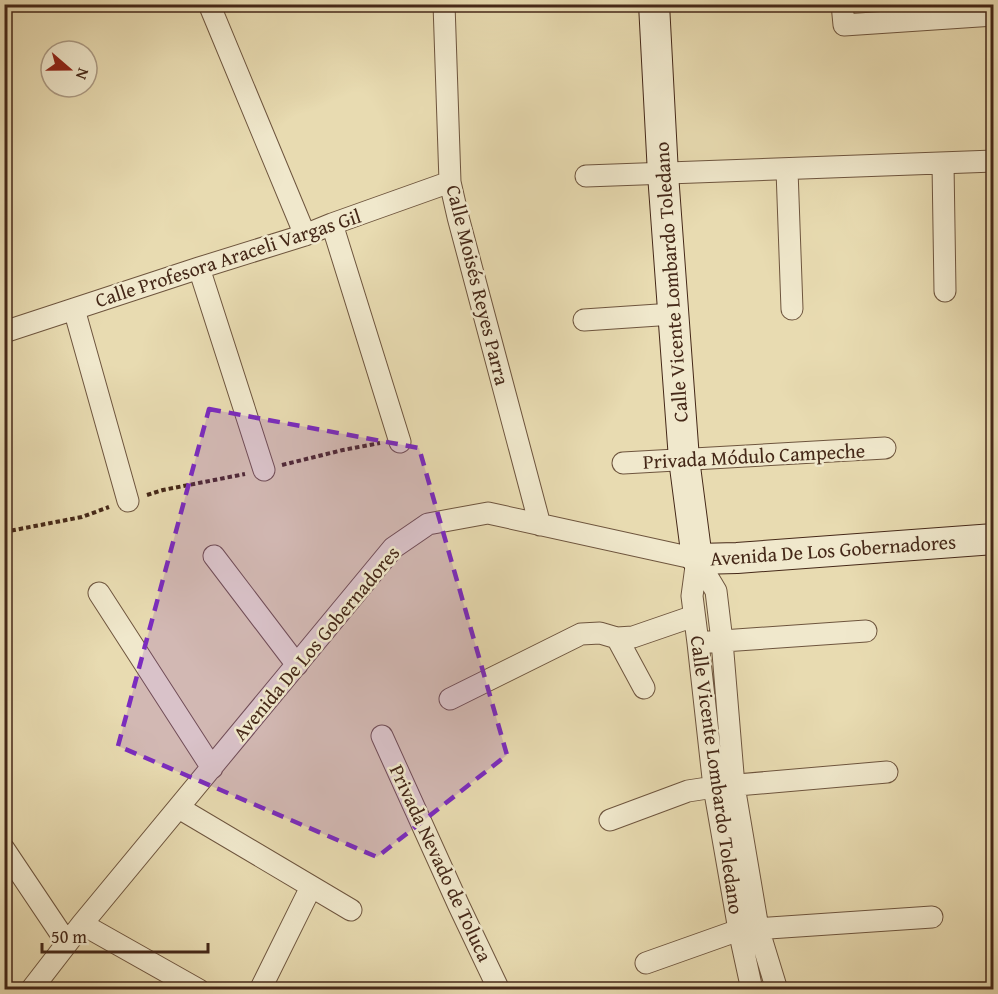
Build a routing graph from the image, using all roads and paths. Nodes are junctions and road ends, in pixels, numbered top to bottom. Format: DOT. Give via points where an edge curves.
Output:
graph roads {
  1 [pos="209,4"];
  2 [pos="444,4"];
  3 [pos="654,4"];
  4 [pos="842,4"];
  5 [pos="993,15"];
  6 [pos="993,161"];
  7 [pos="943,164"];
  8 [pos="787,170"];
  9 [pos="663,174"];
  10 [pos="586,176"];
  11 [pos="450,182"];
  12 [pos="332,224"];
  13 [pos="305,235"];
  14 [pos="199,268"];
  15 [pos="945,291"];
  16 [pos="74,309"];
  17 [pos="792,309"];
  18 [pos="673,315"];
  19 [pos="584,320"];
  20 [pos="4,332"];
  21 [pos="400,442"];
  22 [pos="885,448"];
  23 [pos="684,459"];
  24 [pos="623,463"];
  25 [pos="264,470"];
  26 [pos="128,501"];
  27 [pos="540,525"];
  28 [pos="4,532"];
  29 [pos="993,539"];
  30 [pos="214,556"];
  31 [pos="697,559"];
  32 [pos="99,593"];
  33 [pos="694,616"];
  34 [pos="866,631"];
  35 [pos="617,638"];
  36 [pos="722,641"];
  37 [pos="698,644"];
  38 [pos="297,665"];
  39 [pos="644,688"];
  40 [pos="450,699"];
  41 [pos="382,736"];
  42 [pos="212,768"];
  43 [pos="887,772"];
  44 [pos="724,786"];
  45 [pos="179,808"];
  46 [pos="610,820"];
  47 [pos="4,849"];
  48 [pos="311,887"];
  49 [pos="351,910"];
  50 [pos="932,917"];
  51 [pos="82,924"];
  52 [pos="748,929"];
  53 [pos="67,943"];
  54 [pos="646,963"];
  55 [pos="32,989"];
  56 [pos="199,990"];
  57 [pos="260,990"];
  58 [pos="499,990"];
  59 [pos="752,990"];
  60 [pos="777,990"];
  1 -- 13 [label="street"];
  2 -- 11 [label="street, Calle Moisés Reyes Parra"];
  3 -- 9 [label="street, Calle Vicente Lombardo Toledano"];
  4 -- 5 [label="street" via="844,25"];
  6 -- 7 [label="street"];
  7 -- 8 [label="street"];
  7 -- 15 [label="street"];
  8 -- 9 [label="street"];
  8 -- 17 [label="street"];
  9 -- 10 [label="street"];
  9 -- 18 [label="street, Calle Vicente Lombardo Toledano"];
  11 -- 12 [label="street, Calle Profesora Araceli Vargas Gil"];
  11 -- 27 [label="street, Calle Moisés Reyes Parra"];
  12 -- 13 [label="street, Calle Profesora Araceli Vargas Gil"];
  12 -- 21 [label="street"];
  13 -- 14 [label="street, Calle Profesora Araceli Vargas Gil"];
  14 -- 16 [label="street, Calle Profesora Araceli Vargas Gil"];
  14 -- 25 [label="street"];
  16 -- 20 [label="street, Calle Profesora Araceli Vargas Gil"];
  16 -- 26 [label="street"];
  18 -- 19 [label="street"];
  18 -- 23 [label="street, Calle Vicente Lombardo Toledano"];
  21 -- 25 [label="path" via="343,450"];
  22 -- 23 [label="street, Privada Módulo Campeche"];
  23 -- 24 [label="street, Privada Módulo Campeche"];
  23 -- 31 [label="street, Calle Vicente Lombardo Toledano"];
  25 -- 26 [label="path"];
  26 -- 28 [label="path" via="82,516"];
  27 -- 31 [label="street, Avenida De Los Gobernadores"];
  27 -- 38 [label="street, Avenida De Los Gobernadores" via="488,513 428,524 393,548"];
  29 -- 31 [label="street, Avenida De Los Gobernadores"];
  30 -- 38 [label="street"];
  31 -- 33 [label="street, Calle Vicente Lombardo Toledano" via="692,596"];
  31 -- 36 [label="street, Calle Vicente Lombardo Toledano" via="716,591"];
  32 -- 42 [label="street"];
  33 -- 35 [label="street" via="633,637"];
  33 -- 37 [label="street, Calle Vicente Lombardo Toledano"];
  34 -- 36 [label="street"];
  35 -- 39 [label="street"];
  35 -- 40 [label="street" via="600,633 581,634"];
  36 -- 37 [label="street"];
  36 -- 44 [label="street, Calle Vicente Lombardo Toledano"];
  37 -- 44 [label="street, Calle Vicente Lombardo Toledano"];
  38 -- 42 [label="street, Avenida De Los Gobernadores"];
  41 -- 58 [label="street, Privada Nevado de Toluca"];
  42 -- 45 [label="street, Avenida De Los Gobernadores"];
  43 -- 44 [label="street"];
  44 -- 46 [label="street" via="688,791"];
  44 -- 52 [label="street, Calle Vicente Lombardo Toledano"];
  45 -- 48 [label="street"];
  45 -- 51 [label="street, Avenida De Los Gobernadores"];
  47 -- 53 [label="street"];
  48 -- 49 [label="street"];
  48 -- 57 [label="street"];
  50 -- 52 [label="street"];
  51 -- 53 [label="street, Avenida De Los Gobernadores"];
  51 -- 56 [label="street"];
  52 -- 54 [label="street"];
  52 -- 59 [label="street, Calle Vicente Lombardo Toledano"];
  52 -- 60 [label="street, Calle Vicente Lombardo Toledano"];
  53 -- 55 [label="street, Avenida De Los Gobernadores"];
}
